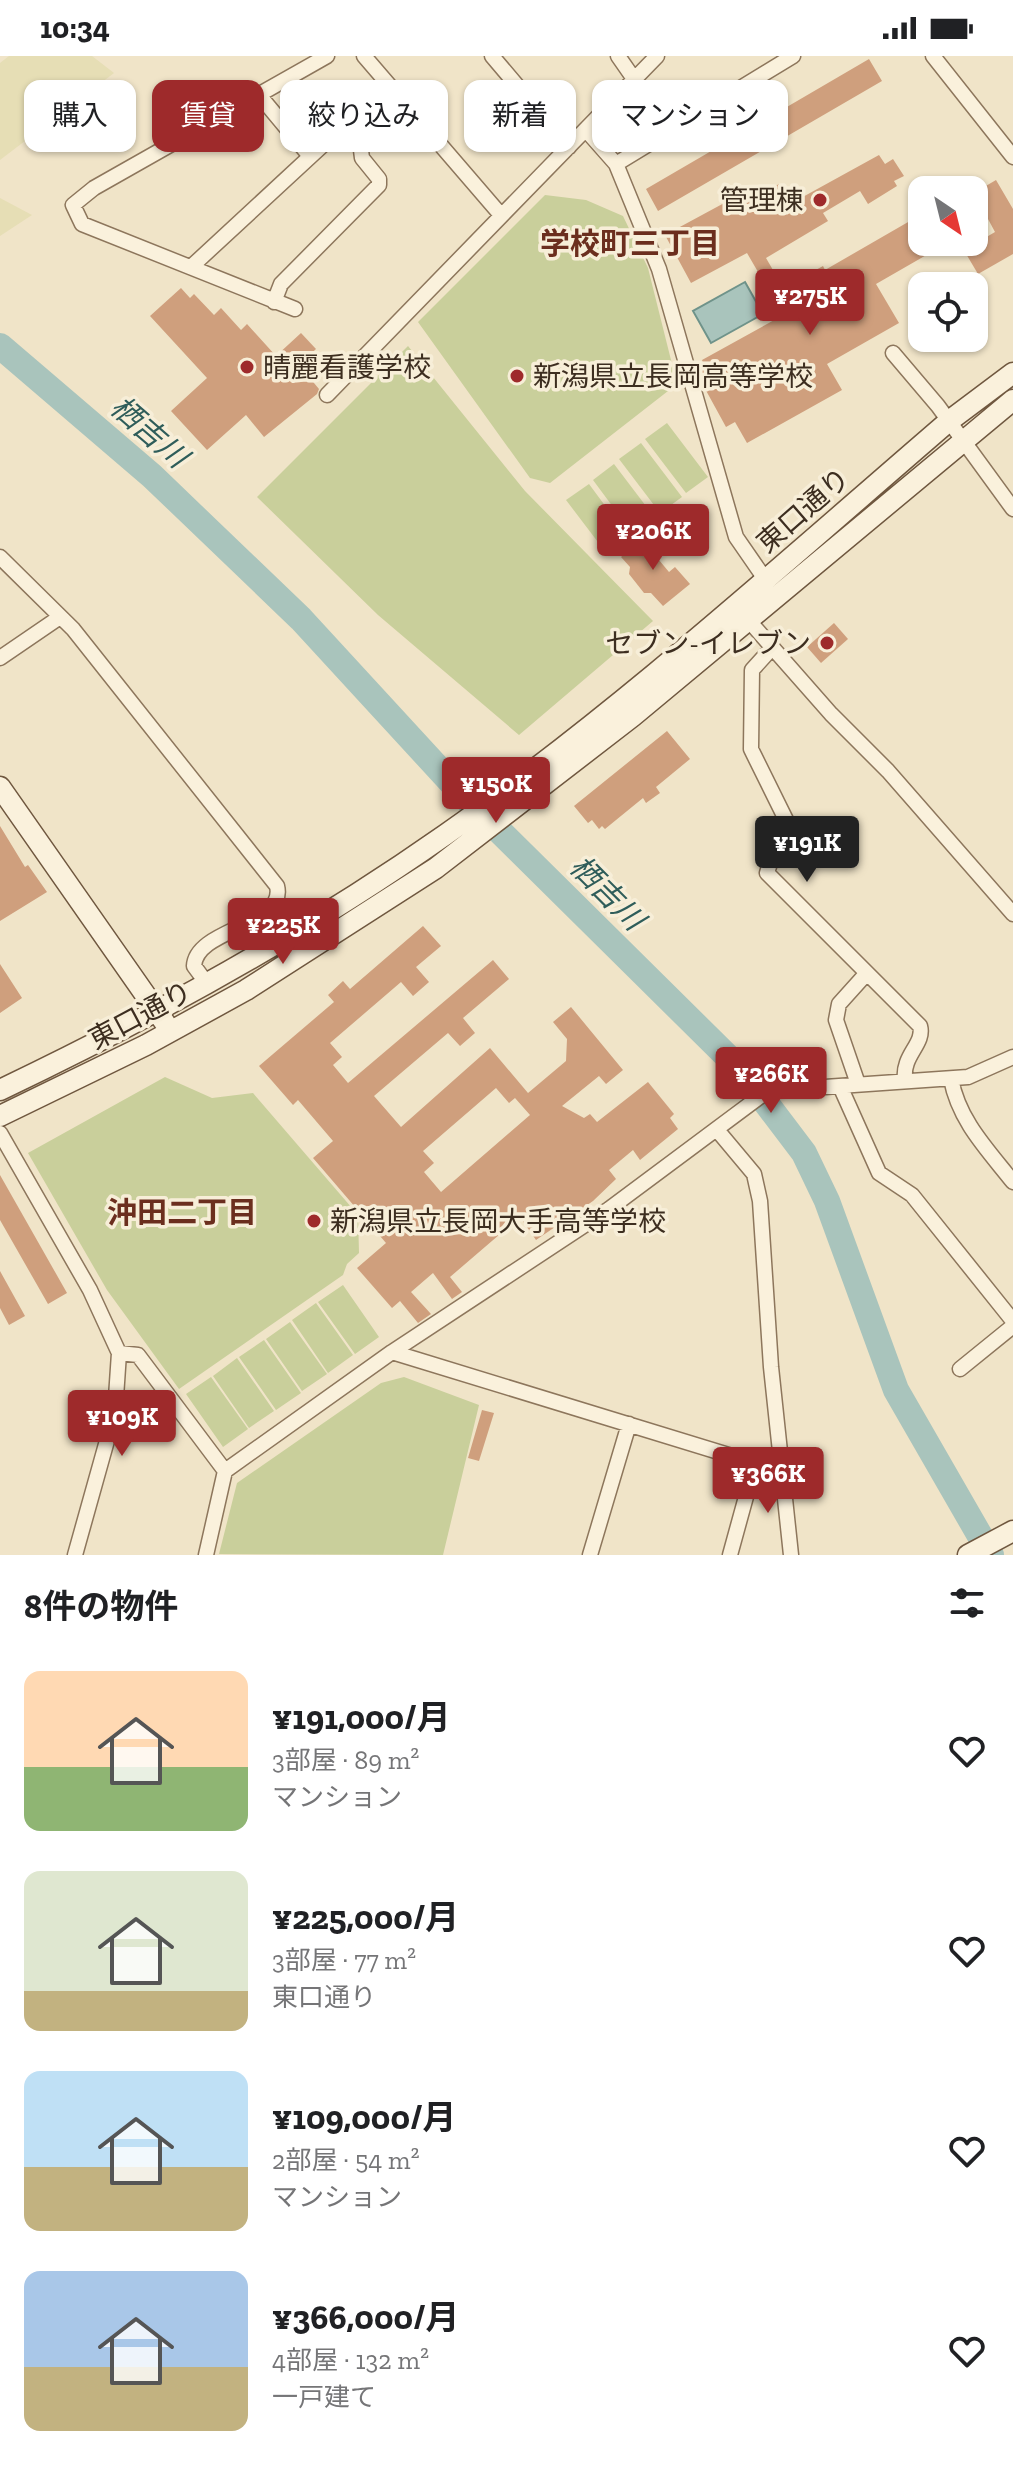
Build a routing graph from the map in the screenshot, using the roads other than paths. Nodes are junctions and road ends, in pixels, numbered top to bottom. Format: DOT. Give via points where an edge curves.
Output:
graph roads {
  1 [pos="327,56"];
  2 [pos="364,56"];
  3 [pos="492,56"];
  4 [pos="618,56"];
  5 [pos="657,56"];
  6 [pos="793,56"];
  7 [pos="933,56"];
  8 [pos="634,79"];
  9 [pos="385,80"];
  10 [pos="512,80"];
  11 [pos="264,92"];
  12 [pos="264,101"];
  13 [pos="586,130"];
  14 [pos="576,140"];
  15 [pos="158,152"];
  16 [pos="313,152"];
  17 [pos="361,152"];
  18 [pos="447,152"];
  19 [pos="564,152"];
  20 [pos="309,155"];
  21 [pos="1013,157"];
  22 [pos="616,164"];
  23 [pos="500,214"];
  24 [pos="191,267"];
  25 [pos="274,302"];
  26 [pos="295,309"];
  27 [pos="893,353"];
  28 [pos="1013,373"];
  29 [pos="327,395"];
  30 [pos="1013,400"];
  31 [pos="949,421"];
  32 [pos="962,439"];
  33 [pos="1013,509"];
  34 [pos="0,557"];
  35 [pos="765,579"];
  36 [pos="735,605"];
  37 [pos="60,617"];
  38 [pos="749,621"];
  39 [pos="771,649"];
  40 [pos="0,658"];
  41 [pos="0,787"];
  42 [pos="1013,914"];
  43 [pos="866,974"];
  44 [pos="208,985"];
  45 [pos="158,1013"];
  46 [pos="172,1032"];
  47 [pos="1013,1057"];
  48 [pos="905,1079"];
  49 [pos="951,1079"];
  50 [pos="858,1084"];
  51 [pos="840,1086"];
  52 [pos="0,1090"];
  53 [pos="0,1116"];
  54 [pos="721,1129"];
  55 [pos="2,1142"];
  56 [pos="1013,1182"];
  57 [pos="1013,1324"];
  58 [pos="392,1352"];
  59 [pos="119,1353"];
  60 [pos="960,1369"];
  61 [pos="629,1424"];
  62 [pos="755,1464"];
  63 [pos="225,1471"];
  64 [pos="784,1472"];
  65 [pos="1013,1531"];
  66 [pos="75,1555"];
  67 [pos="206,1555"];
  68 [pos="590,1555"];
  69 [pos="730,1555"];
  70 [pos="791,1555"];
  71 [pos="968,1555"];
  1 -- 11 [label="street"];
  2 -- 9 [label="street"];
  3 -- 10 [label="street"];
  4 -- 8 [label="street"];
  5 -- 8 [label="street"];
  6 -- 22 [label="street"];
  7 -- 21 [label="street"];
  8 -- 13 [label="street"];
  12 -- 20 [label="street"];
  13 -- 14 [label="street"];
  13 -- 22 [label="street"];
  15 -- 24 [label="street" via="73,205 82,224"];
  16 -- 20 [label="street"];
  17 -- 25 [label="street" via="379,185 281,284"];
  18 -- 23 [label="street"];
  19 -- 23 [label="street"];
  20 -- 24 [label="street"];
  22 -- 35 [label="street" via="659,269 736,537"];
  23 -- 29 [label="street"];
  24 -- 25 [label="street"];
  25 -- 26 [label="street"];
  27 -- 31 [label="street"];
  28 -- 31 [label="street, 東口通り"];
  30 -- 32 [label="street, 東口通り"];
  31 -- 32 [label="street"];
  31 -- 35 [label="street, 東口通り"];
  32 -- 33 [label="street"];
  32 -- 38 [label="street, 東口通り"];
  34 -- 37 [label="street"];
  35 -- 36 [label="street, 東口通り"];
  36 -- 38 [label="street"];
  36 -- 44 [label="street, 東口通り" via="447,834"];
  37 -- 40 [label="street"];
  37 -- 44 [label="street" via="277,886 273,908 194,958"];
  38 -- 39 [label="street"];
  38 -- 46 [label="street, 東口通り" via="461,850 335,936"];
  39 -- 42 [label="street" via="888,771"];
  39 -- 43 [label="street" via="752,670 751,749 792,832 767,873"];
  41 -- 45 [label="street"];
  43 -- 48 [label="street" via="920,1026 920,1038 904,1062"];
  43 -- 50 [label="street" via="836,1011"];
  44 -- 45 [label="street, 東口通り"];
  45 -- 46 [label="street"];
  45 -- 52 [label="street, 東口通り"];
  46 -- 53 [label="street, 東口通り"];
  47 -- 49 [label="street" via="982,1073"];
  48 -- 49 [label="street"];
  48 -- 50 [label="street"];
  49 -- 56 [label="street" via="967,1125"];
  50 -- 51 [label="street"];
  51 -- 54 [label="street" via="816,1086 797,1069"];
  51 -- 57 [label="street" via="879,1173 912,1195"];
  54 -- 58 [label="street"];
  54 -- 64 [label="street" via="754,1174 760,1201"];
  55 -- 59 [label="street" via="90,1290"];
  57 -- 60 [label="street"];
  58 -- 61 [label="street"];
  58 -- 63 [label="street"];
  59 -- 63 [label="street" via="138,1355"];
  59 -- 66 [label="street" via="115,1412"];
  61 -- 62 [label="street"];
  61 -- 68 [label="street"];
  62 -- 64 [label="street"];
  62 -- 69 [label="street"];
  63 -- 67 [label="street"];
  64 -- 70 [label="street"];
  65 -- 71 [label="street"];
}
